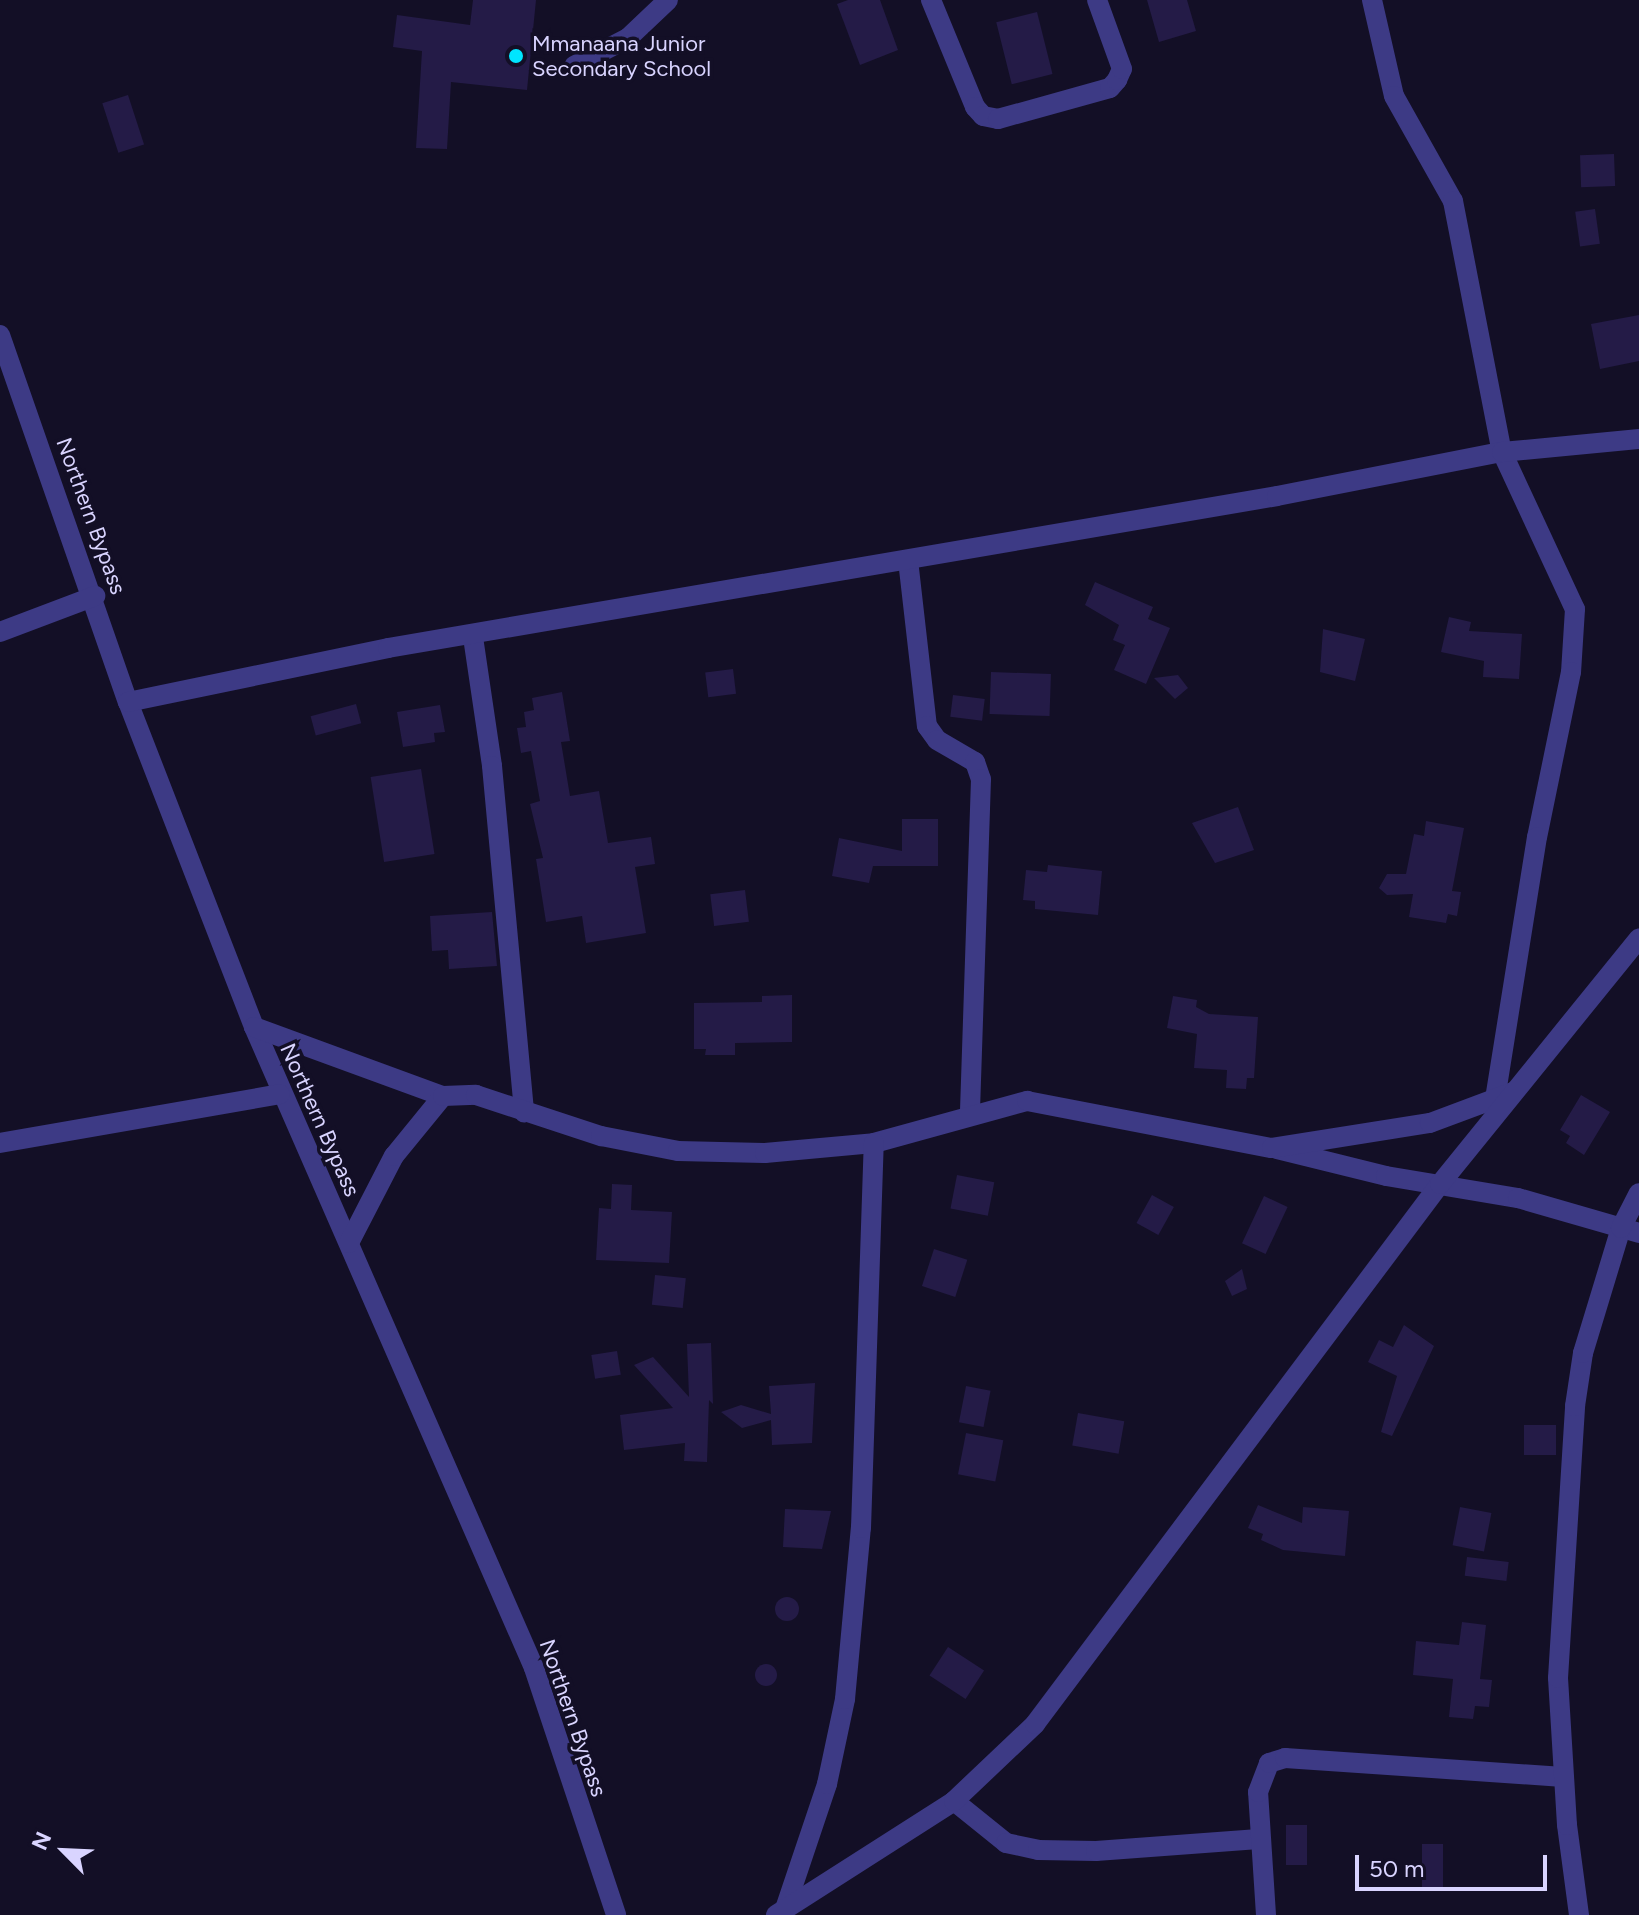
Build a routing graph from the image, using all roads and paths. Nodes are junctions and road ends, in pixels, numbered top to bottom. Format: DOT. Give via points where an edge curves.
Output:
graph roads {
  1 [pos="668,0"];
  2 [pos="931,0"];
  3 [pos="1097,0"];
  4 [pos="1372,0"];
  5 [pos="574,66"];
  6 [pos="0,335"];
  7 [pos="1639,439"];
  8 [pos="1502,452"];
  9 [pos="908,560"];
  10 [pos="95,596"];
  11 [pos="0,632"];
  12 [pos="473,637"];
  13 [pos="128,702"];
  14 [pos="1639,938"];
  15 [pos="254,1027"];
  16 [pos="1516,1091"];
  17 [pos="280,1094"];
  18 [pos="443,1096"];
  19 [pos="1495,1100"];
  20 [pos="524,1113"];
  21 [pos="970,1114"];
  22 [pos="0,1143"];
  23 [pos="874,1143"];
  24 [pos="1272,1148"];
  25 [pos="1440,1184"];
  26 [pos="1639,1193"];
  27 [pos="1630,1230"];
  28 [pos="349,1243"];
  29 [pos="1563,1777"];
  30 [pos="954,1801"];
  31 [pos="1259,1839"];
  32 [pos="781,1912"];
  33 [pos="616,1915"];
  34 [pos="1266,1915"];
  35 [pos="1579,1915"];
  1 -- 5 [label="street" via="628,38"];
  2 -- 3 [label="street" via="975,107 983,116 998,119 1110,88 1117,80 1122,69"];
  4 -- 8 [label="street" via="1394,96 1453,201"];
  6 -- 10 [label="street, Northern Bypass"];
  7 -- 8 [label="street"];
  8 -- 9 [label="street"];
  8 -- 19 [label="street" via="1568,592 1576,627"];
  9 -- 12 [label="street"];
  9 -- 21 [label="street" via="927,726 937,740 975,762 981,779"];
  10 -- 11 [label="street"];
  10 -- 13 [label="street, Northern Bypass"];
  12 -- 13 [label="street" via="261,671"];
  12 -- 20 [label="street" via="492,766"];
  13 -- 15 [label="street, Northern Bypass"];
  14 -- 16 [label="street"];
  15 -- 17 [label="street, Northern Bypass"];
  15 -- 18 [label="street"];
  16 -- 19 [label="street"];
  16 -- 25 [label="street"];
  17 -- 22 [label="street"];
  17 -- 28 [label="street, Northern Bypass"];
  18 -- 20 [label="street" via="476,1095"];
  18 -- 28 [label="street" via="394,1156"];
  19 -- 24 [label="street" via="1430,1123"];
  20 -- 23 [label="street" via="678,1151 765,1153"];
  21 -- 23 [label="street"];
  21 -- 24 [label="street" via="1039,1103"];
  23 -- 32 [label="street" via="861,1528 845,1699 827,1784"];
  24 -- 25 [label="street"];
  25 -- 27 [label="street" via="1518,1198"];
  25 -- 30 [label="street" via="1079,1672 984,1778"];
  26 -- 27 [label="street"];
  27 -- 29 [label="street" via="1583,1353 1575,1406 1558,1678"];
  28 -- 33 [label="street, Northern Bypass" via="534,1668"];
  29 -- 31 [label="street" via="1285,1758 1269,1763 1261,1776"];
  29 -- 35 [label="street"];
  30 -- 31 [label="street" via="1006,1843 1038,1850"];
  30 -- 32 [label="street"];
  31 -- 34 [label="street"];
}
